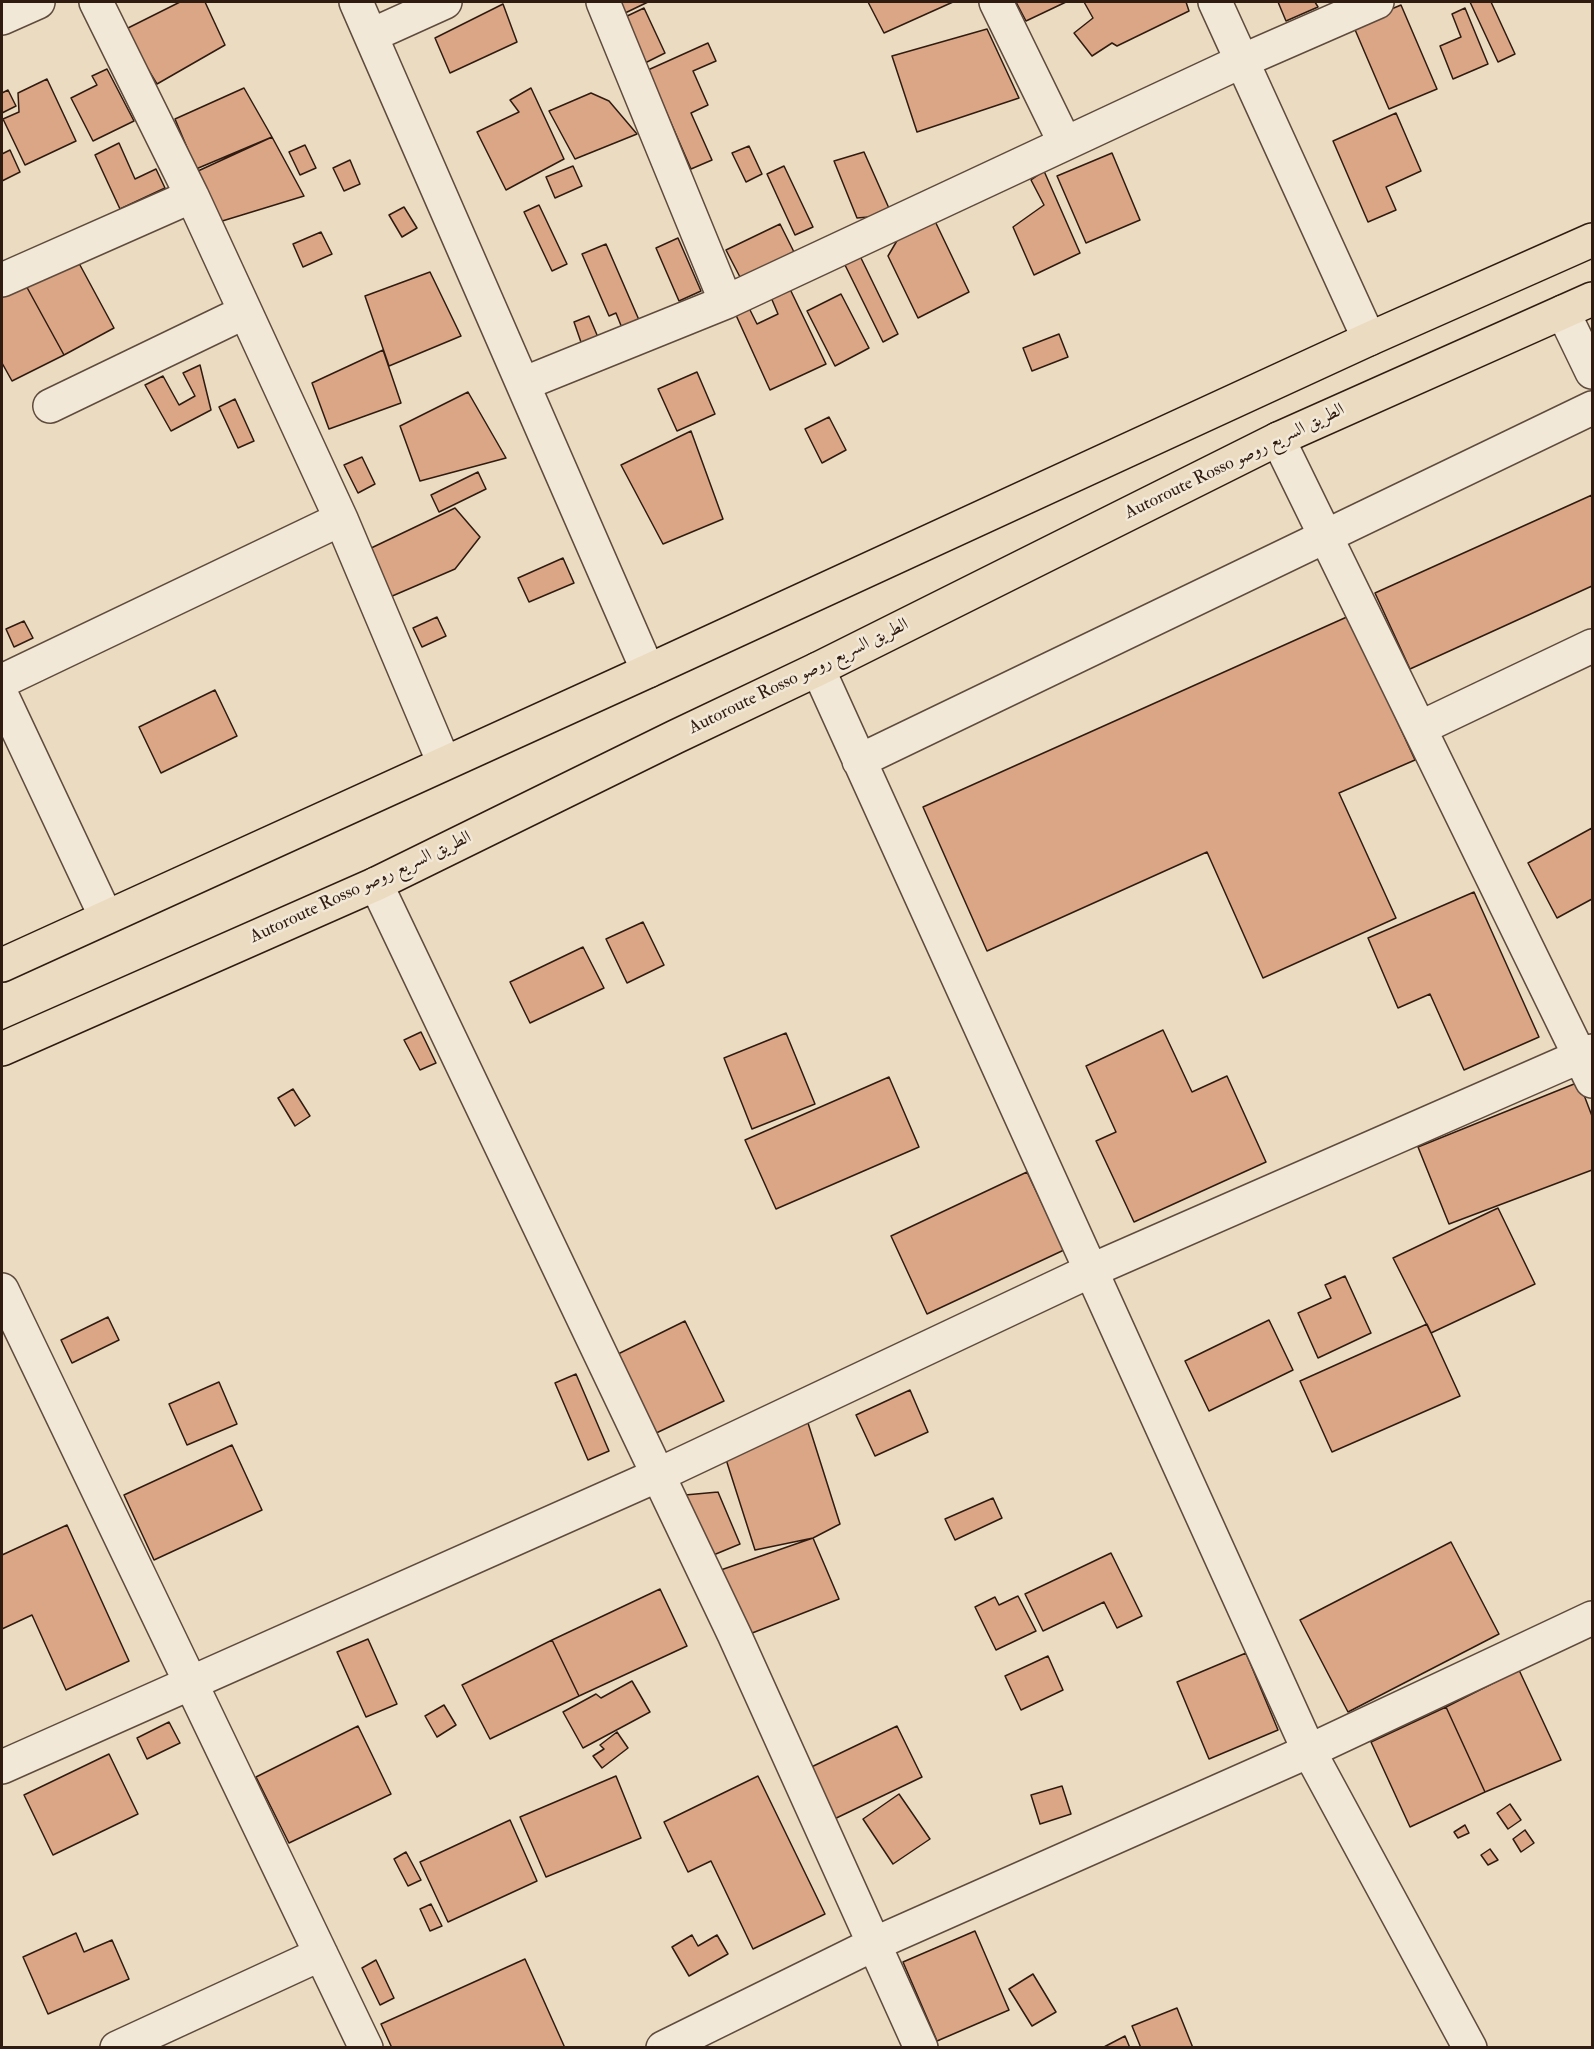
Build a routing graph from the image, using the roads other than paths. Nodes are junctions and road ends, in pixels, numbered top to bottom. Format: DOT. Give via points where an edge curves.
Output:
graph roads {
  1 [pos="38,2"];
  2 [pos="96,2"];
  3 [pos="357,2"];
  4 [pos="446,2"];
  5 [pos="603,2"];
  6 [pos="996,2"];
  7 [pos="1215,2"];
  8 [pos="1377,2"];
  9 [pos="2,18"];
  10 [pos="372,35"];
  11 [pos="1242,61"];
  12 [pos="1065,143"];
  13 [pos="192,196"];
  14 [pos="1593,240"];
  15 [pos="2,280"];
  16 [pos="1593,299"];
  17 [pos="726,302"];
  18 [pos="245,312"];
  19 [pos="1563,312"];
  20 [pos="1369,339"];
  21 [pos="1593,372"];
  22 [pos="523,384"];
  23 [pos="50,406"];
  24 [pos="1593,408"];
  25 [pos="1278,439"];
  26 [pos="341,519"];
  27 [pos="1327,538"];
  28 [pos="1593,646"];
  29 [pos="818,669"];
  30 [pos="648,671"];
  31 [pos="2,681"];
  32 [pos="2,696"];
  33 [pos="1420,728"];
  34 [pos="860,761"];
  35 [pos="444,763"];
  36 [pos="375,884"];
  37 [pos="106,916"];
  38 [pos="2,965"];
  39 [pos="2,1049"];
  40 [pos="1588,1063"];
  41 [pos="1090,1270"];
  42 [pos="2,1290"];
  43 [pos="658,1475"];
  44 [pos="1593,1618"];
  45 [pos="191,1683"];
  46 [pos="1309,1751"];
  47 [pos="2,1767"];
  48 [pos="874,1944"];
  49 [pos="321,1954"];
  50 [pos="117,2048"];
  51 [pos="366,2048"];
  52 [pos="663,2048"];
  53 [pos="921,2048"];
  54 [pos="1470,2048"];
  1 -- 9 [label="street"];
  2 -- 13 [label="street"];
  3 -- 10 [label="street"];
  4 -- 10 [label="street"];
  5 -- 17 [label="street"];
  6 -- 12 [label="street"];
  7 -- 11 [label="street"];
  8 -- 11 [label="street"];
  10 -- 22 [label="street"];
  11 -- 12 [label="street"];
  11 -- 20 [label="street"];
  12 -- 17 [label="street"];
  13 -- 15 [label="street"];
  13 -- 18 [label="street"];
  14 -- 20 [label="highway"];
  16 -- 19 [label="highway, Autoroute Rosso الطريق السريع روصو"];
  17 -- 22 [label="street"];
  18 -- 23 [label="street"];
  18 -- 26 [label="street"];
  19 -- 21 [label="street"];
  19 -- 25 [label="highway, Autoroute Rosso الطريق السريع روصو"];
  20 -- 30 [label="highway"];
  22 -- 30 [label="street"];
  24 -- 27 [label="street"];
  25 -- 27 [label="street"];
  25 -- 29 [label="highway, Autoroute Rosso الطريق السريع روصو"];
  26 -- 31 [label="street"];
  26 -- 35 [label="street"];
  27 -- 33 [label="street"];
  27 -- 34 [label="street"];
  28 -- 33 [label="street"];
  29 -- 34 [label="street"];
  29 -- 36 [label="highway, Autoroute Rosso الطريق السريع روصو"];
  30 -- 35 [label="highway"];
  32 -- 37 [label="street"];
  33 -- 40 [label="street"];
  34 -- 41 [label="street"];
  35 -- 37 [label="highway"];
  36 -- 39 [label="highway, Autoroute Rosso الطريق السريع روصو"];
  36 -- 43 [label="street"];
  37 -- 38 [label="highway"];
  40 -- 41 [label="street"];
  41 -- 43 [label="street"];
  41 -- 46 [label="street"];
  42 -- 45 [label="street"];
  43 -- 45 [label="street"];
  43 -- 48 [label="street"];
  44 -- 46 [label="street"];
  45 -- 47 [label="street"];
  45 -- 49 [label="street"];
  46 -- 48 [label="street"];
  46 -- 54 [label="street"];
  48 -- 52 [label="street"];
  48 -- 53 [label="street"];
  49 -- 50 [label="street"];
  49 -- 51 [label="street"];
}
